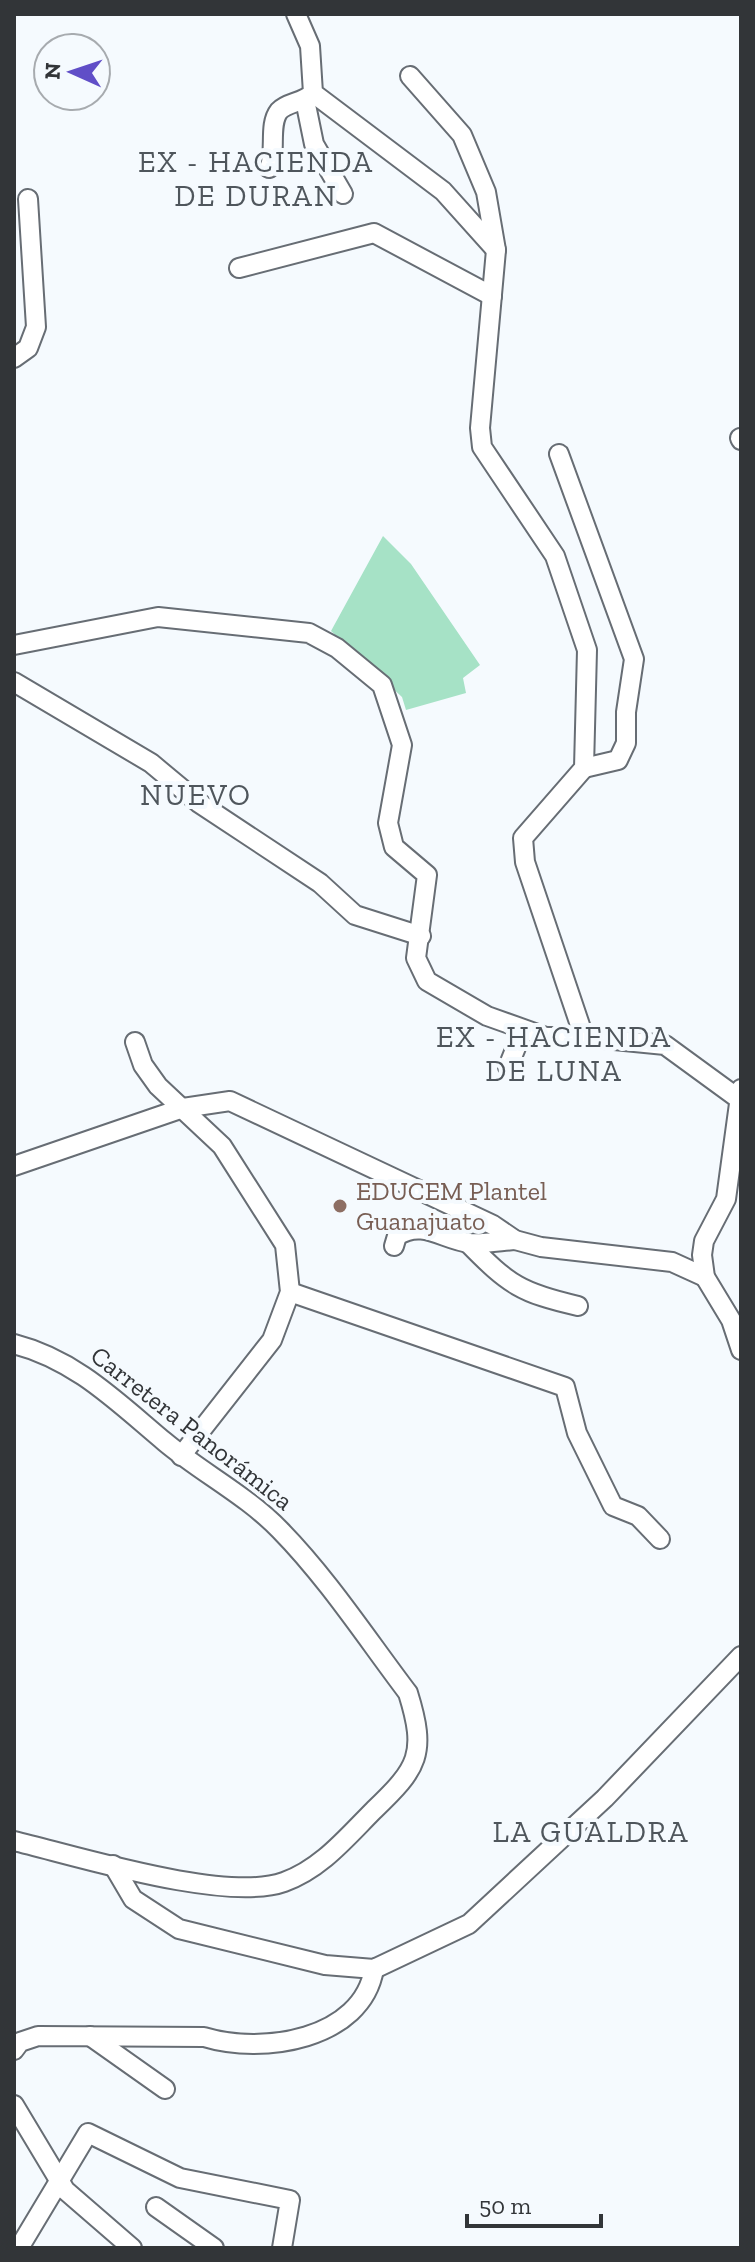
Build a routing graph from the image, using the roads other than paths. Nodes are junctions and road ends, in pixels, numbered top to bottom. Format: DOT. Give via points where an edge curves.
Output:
graph roads {
  1 [pos="296,14"];
  2 [pos="410,76"];
  3 [pos="309,96"];
  4 [pos="269,168"];
  5 [pos="343,194"];
  6 [pos="28,199"];
  7 [pos="496,250"];
  8 [pos="239,268"];
  9 [pos="492,296"];
  10 [pos="14,358"];
  11 [pos="559,454"];
  12 [pos="14,645"];
  13 [pos="14,682"];
  14 [pos="584,768"];
  15 [pos="421,936"];
  16 [pos="523,1030"];
  17 [pos="584,1037"];
  18 [pos="135,1042"];
  19 [pos="508,1067"];
  20 [pos="740,1094"];
  21 [pos="183,1108"];
  22 [pos="14,1166"];
  23 [pos="515,1240"];
  24 [pos="468,1243"];
  25 [pos="394,1246"];
  26 [pos="705,1277"];
  27 [pos="290,1292"];
  28 [pos="578,1306"];
  29 [pos="736,1321"];
  30 [pos="14,1344"];
  31 [pos="741,1350"];
  32 [pos="181,1456"];
  33 [pos="660,1539"];
  34 [pos="741,1656"];
  35 [pos="14,1841"];
  36 [pos="113,1865"];
  37 [pos="374,1969"];
  38 [pos="90,2036"];
  39 [pos="14,2050"];
  40 [pos="165,2089"];
  41 [pos="14,2105"];
  42 [pos="60,2181"];
  43 [pos="156,2207"];
  44 [pos="126,2243"];
  45 [pos="19,2248"];
  46 [pos="214,2248"];
  47 [pos="282,2248"];
  1 -- 3 [label="street" via="310,46"];
  2 -- 7 [label="street" via="462,135 486,192"];
  3 -- 4 [label="street" via="275,117 276,155"];
  3 -- 5 [label="street" via="314,144"];
  3 -- 7 [label="street" via="443,191"];
  6 -- 10 [label="street" via="36,327 28,348"];
  7 -- 9 [label="street"];
  8 -- 9 [label="street" via="374,233"];
  9 -- 14 [label="street" via="482,447 555,556 587,650"];
  11 -- 14 [label="street" via="634,659 622,752 618,760"];
  12 -- 15 [label="street" via="158,617 309,633 337,648 382,685 402,745 388,823 394,847 427,875"];
  13 -- 15 [label="street" via="151,763 199,803 320,883 355,915"];
  14 -- 17 [label="street" via="523,838 525,862"];
  15 -- 16 [label="street" via="416,958 427,981"];
  16 -- 17 [label="street" via="546,1037"];
  16 -- 19 [label="street"];
  17 -- 20 [label="street" via="665,1045"];
  18 -- 21 [label="street" via="150,1076"];
  20 -- 26 [label="street" via="726,1199 704,1241"];
  21 -- 22 [label="street"];
  21 -- 23 [label="street" via="230,1101"];
  21 -- 27 [label="street" via="222,1146 271,1218 285,1245"];
  23 -- 24 [label="street"];
  23 -- 26 [label="street" via="672,1262"];
  24 -- 25 [label="street" via="440,1231 408,1228"];
  24 -- 28 [label="street" via="502,1277 530,1295"];
  26 -- 29 [label="street"];
  27 -- 32 [label="street" via="272,1340"];
  27 -- 33 [label="street" via="565,1387 577,1433 613,1506 638,1516"];
  29 -- 31 [label="street"];
  30 -- 32 [label="street, Carretera Panorámica" via="77,1369"];
  32 -- 36 [label="street, Carretera Panorámica" via="235,1491 289,1541 408,1693 418,1751 408,1777 367,1817 315,1867 282,1883 218,1885"];
  34 -- 37 [label="street" via="605,1798 469,1924"];
  35 -- 36 [label="street, Carretera Panorámica"];
  36 -- 37 [label="street" via="133,1899 179,1929 325,1965"];
  37 -- 38 [label="street" via="371,1990 352,2013 297,2041 228,2045 204,2037"];
  38 -- 39 [label="street" via="38,2036"];
  38 -- 40 [label="street"];
  41 -- 42 [label="street"];
  42 -- 44 [label="street"];
  42 -- 45 [label="street"];
  42 -- 47 [label="street" via="88,2133 180,2178 290,2200"];
  43 -- 46 [label="street"];
}
